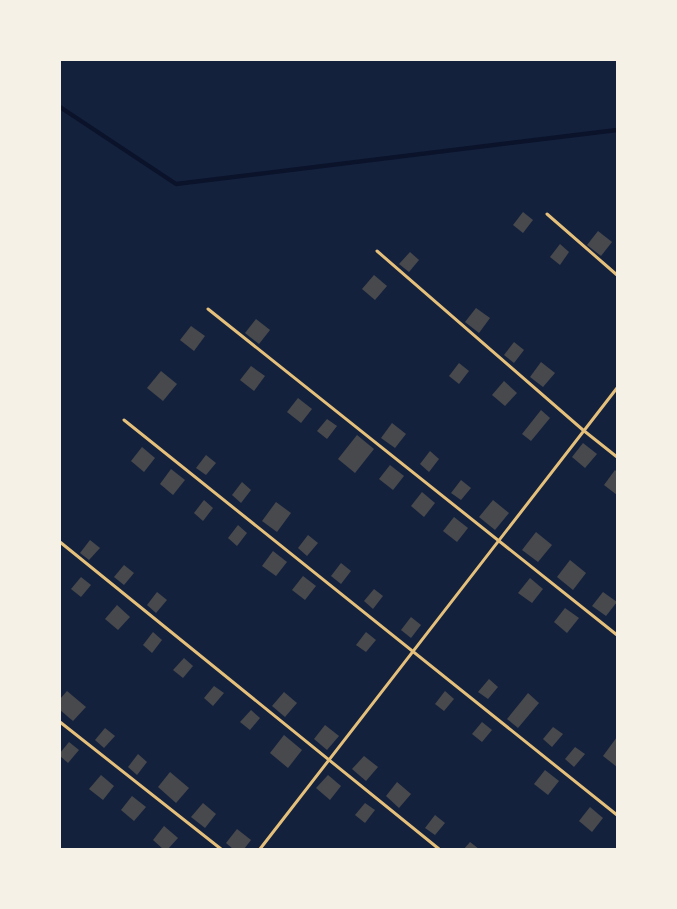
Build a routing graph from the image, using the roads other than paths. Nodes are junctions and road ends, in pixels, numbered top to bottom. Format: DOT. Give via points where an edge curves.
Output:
graph roads {
  1 [pos="547,214"];
  2 [pos="377,251"];
  3 [pos="617,275"];
  4 [pos="208,309"];
  5 [pos="617,388"];
  6 [pos="124,420"];
  7 [pos="583,430"];
  8 [pos="617,457"];
  9 [pos="60,542"];
  10 [pos="499,542"];
  11 [pos="617,635"];
  12 [pos="414,652"];
  13 [pos="60,722"];
  14 [pos="329,761"];
  15 [pos="617,815"];
  16 [pos="221,849"];
  17 [pos="260,849"];
  18 [pos="440,849"];
  1 -- 3 [label="lane"];
  2 -- 7 [label="lane"];
  4 -- 10 [label="lane"];
  5 -- 7 [label="lane"];
  6 -- 12 [label="lane"];
  7 -- 8 [label="lane"];
  7 -- 10 [label="lane"];
  9 -- 14 [label="lane"];
  10 -- 11 [label="lane"];
  10 -- 12 [label="lane"];
  12 -- 14 [label="lane"];
  12 -- 15 [label="lane"];
  13 -- 16 [label="lane"];
  14 -- 17 [label="lane"];
  14 -- 18 [label="lane"];
}
